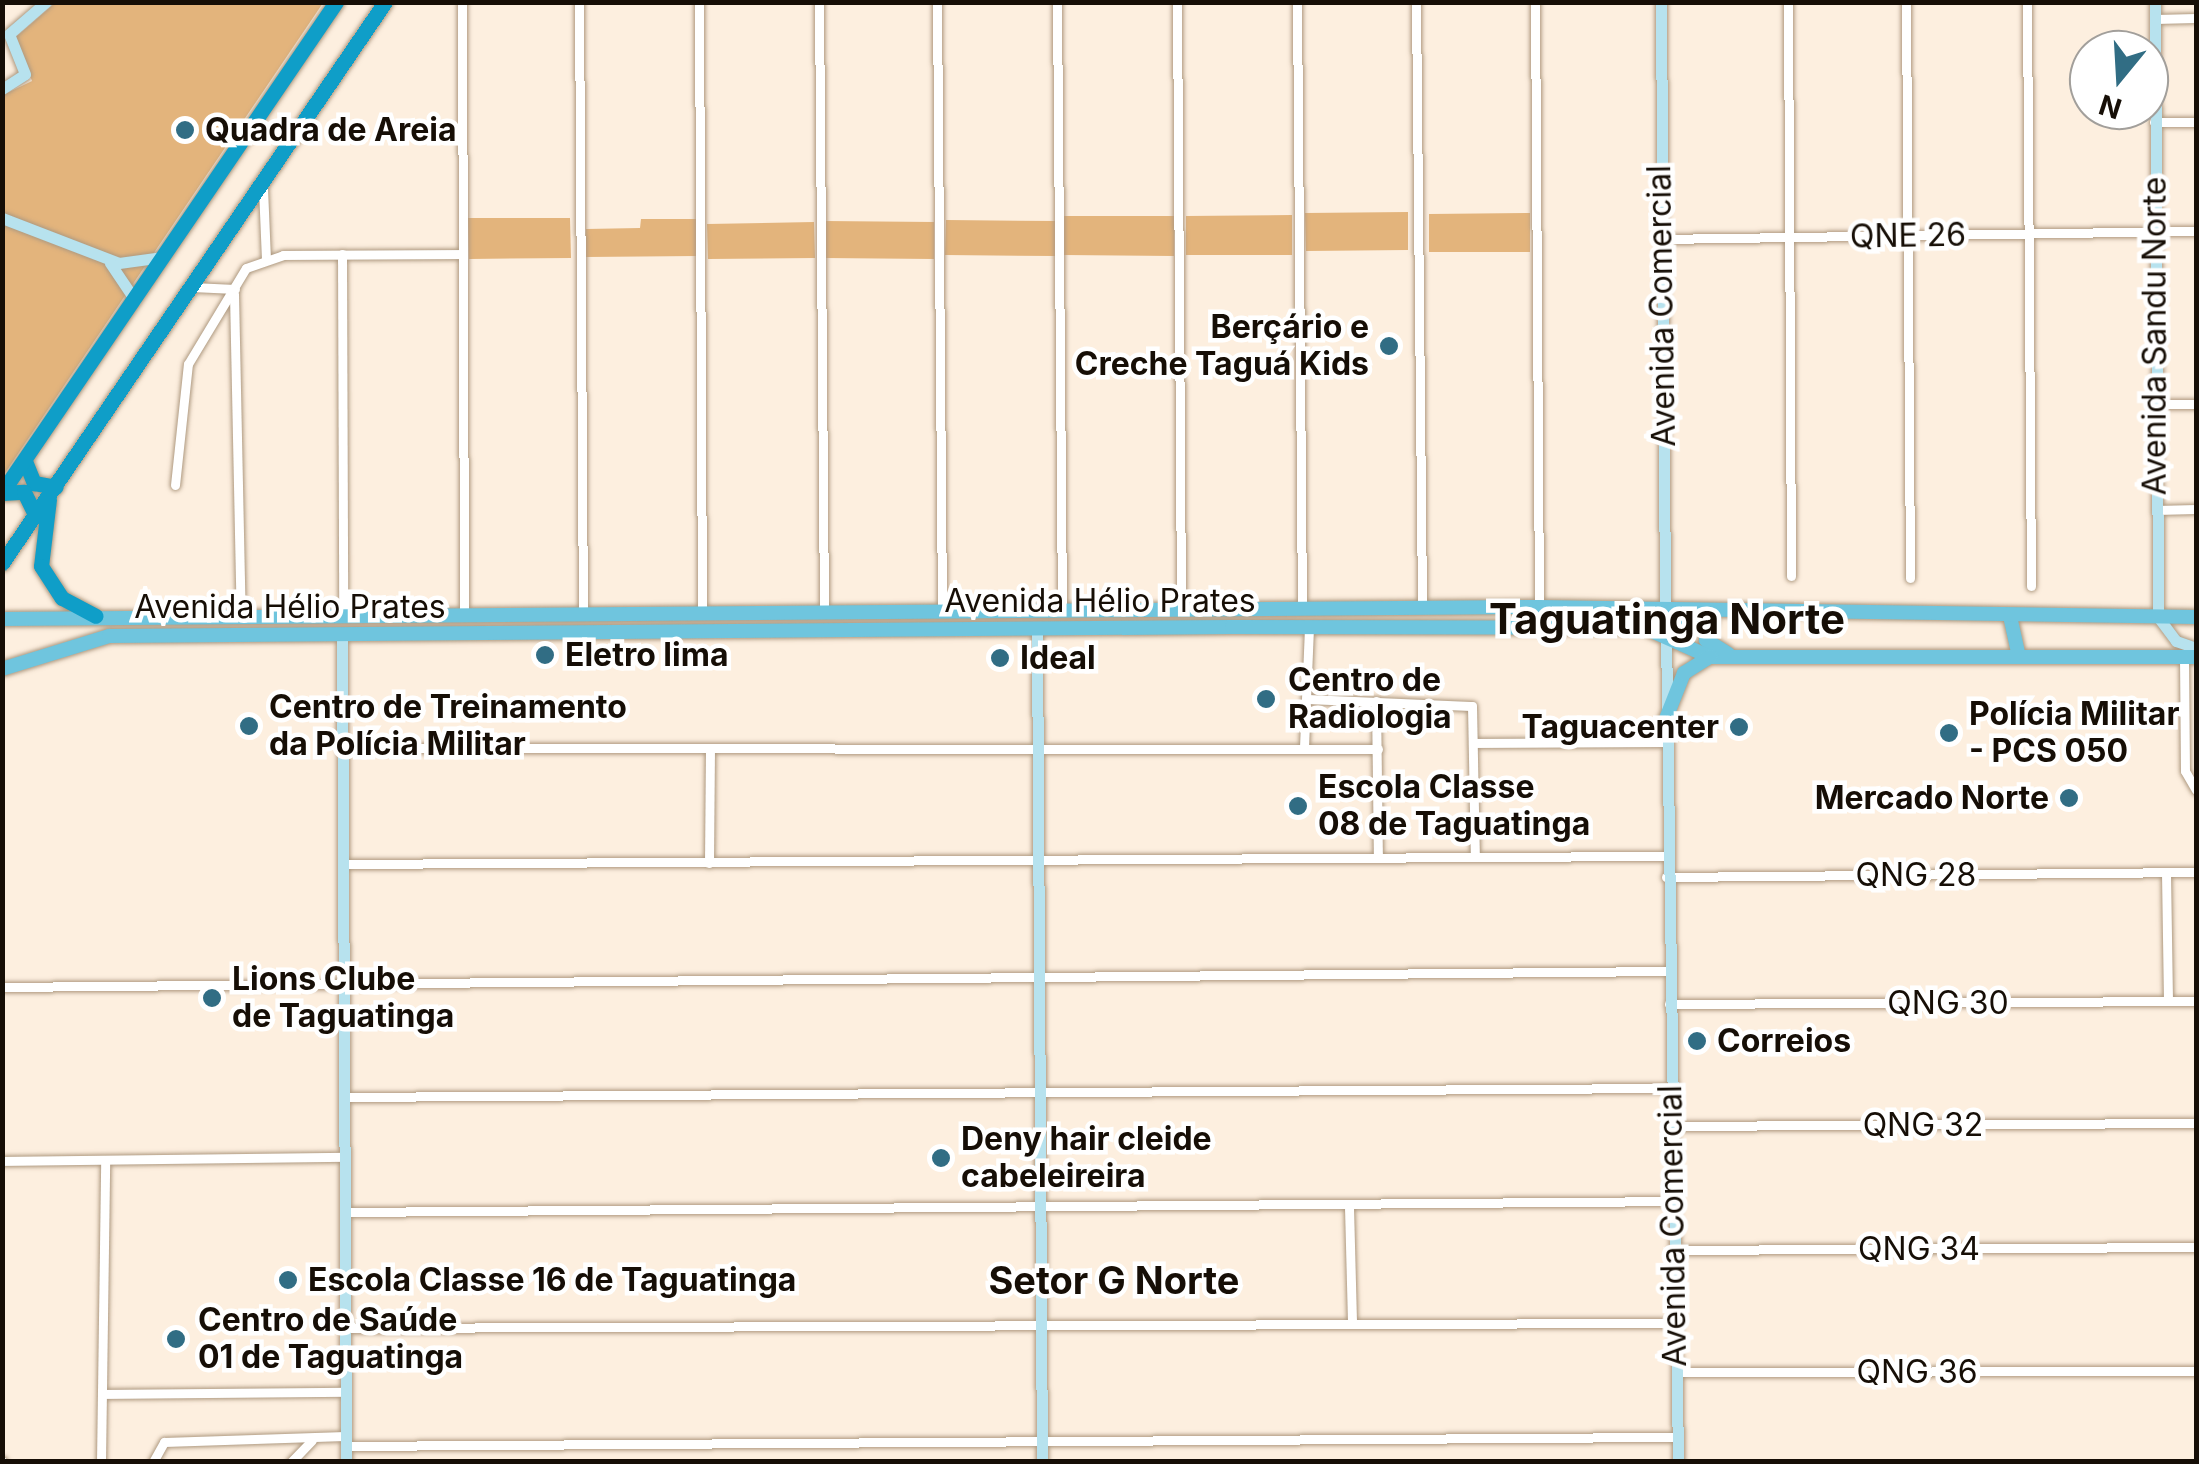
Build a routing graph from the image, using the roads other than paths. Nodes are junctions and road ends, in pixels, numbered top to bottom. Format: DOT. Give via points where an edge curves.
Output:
graph roads {
  1 [pos="46,2"];
  2 [pos="336,2"];
  3 [pos="366,2"];
  4 [pos="381,2"];
  5 [pos="462,2"];
  6 [pos="579,2"];
  7 [pos="699,2"];
  8 [pos="818,2"];
  9 [pos="937,2"];
  10 [pos="1057,2"];
  11 [pos="1177,2"];
  12 [pos="1297,2"];
  13 [pos="1416,2"];
  14 [pos="1535,2"];
  15 [pos="1661,2"];
  16 [pos="1788,2"];
  17 [pos="1906,2"];
  18 [pos="2028,2"];
  19 [pos="2154,2"];
  20 [pos="28,8"];
  21 [pos="2196,18"];
  22 [pos="2154,19"];
  23 [pos="2154,30"];
  24 [pos="2,90"];
  25 [pos="2169,122"];
  26 [pos="2196,122"];
  27 [pos="2154,130"];
  28 [pos="263,185"];
  29 [pos="2,218"];
  30 [pos="2196,231"];
  31 [pos="2156,232"];
  32 [pos="2028,234"];
  33 [pos="1908,236"];
  34 [pos="1790,238"];
  35 [pos="1660,240"];
  36 [pos="342,254"];
  37 [pos="462,254"];
  38 [pos="164,257"];
  39 [pos="107,260"];
  40 [pos="266,260"];
  41 [pos="192,287"];
  42 [pos="234,291"];
  43 [pos="135,301"];
  44 [pos="2155,404"];
  45 [pos="2196,404"];
  46 [pos="24,461"];
  47 [pos="175,485"];
  48 [pos="2,492"];
  49 [pos="52,492"];
  50 [pos="2196,509"];
  51 [pos="2156,510"];
  52 [pos="35,514"];
  53 [pos="2,562"];
  54 [pos="1791,576"];
  55 [pos="1910,578"];
  56 [pos="2031,586"];
  57 [pos="1539,606"];
  58 [pos="1422,607"];
  59 [pos="1363,608"];
  60 [pos="1302,609"];
  61 [pos="1181,610"];
  62 [pos="1666,610"];
  63 [pos="1062,611"];
  64 [pos="824,612"];
  65 [pos="942,612"];
  66 [pos="583,614"];
  67 [pos="702,614"];
  68 [pos="343,615"];
  69 [pos="464,615"];
  70 [pos="652,615"];
  71 [pos="96,616"];
  72 [pos="241,616"];
  73 [pos="1736,616"];
  74 [pos="2010,616"];
  75 [pos="2158,617"];
  76 [pos="2196,617"];
  77 [pos="4,620"];
  78 [pos="1712,620"];
  79 [pos="1309,628"];
  80 [pos="995,629"];
  81 [pos="1037,630"];
  82 [pos="1666,631"];
  83 [pos="342,634"];
  84 [pos="574,634"];
  85 [pos="2192,654"];
  86 [pos="1710,657"];
  87 [pos="1734,657"];
  88 [pos="2019,657"];
  89 [pos="2,658"];
  90 [pos="19,658"];
  91 [pos="2,669"];
  92 [pos="1306,699"];
  93 [pos="1376,702"];
  94 [pos="1664,726"];
  95 [pos="1664,742"];
  96 [pos="1474,743"];
  97 [pos="1038,745"];
  98 [pos="1304,747"];
  99 [pos="343,748"];
  100 [pos="710,748"];
  101 [pos="1378,750"];
  102 [pos="2196,790"];
  103 [pos="1666,856"];
  104 [pos="1475,857"];
  105 [pos="1378,858"];
  106 [pos="1038,859"];
  107 [pos="709,863"];
  108 [pos="343,864"];
  109 [pos="2196,872"];
  110 [pos="2166,873"];
  111 [pos="1666,877"];
  112 [pos="1668,971"];
  113 [pos="1039,976"];
  114 [pos="344,981"];
  115 [pos="2,986"];
  116 [pos="2196,1001"];
  117 [pos="2168,1002"];
  118 [pos="1669,1004"];
  119 [pos="1670,1088"];
  120 [pos="1040,1092"];
  121 [pos="344,1097"];
  122 [pos="2196,1123"];
  123 [pos="1671,1126"];
  124 [pos="344,1157"];
  125 [pos="105,1160"];
  126 [pos="2,1161"];
  127 [pos="1672,1202"];
  128 [pos="1350,1207"];
  129 [pos="1040,1208"];
  130 [pos="344,1212"];
  131 [pos="2196,1247"];
  132 [pos="1674,1250"];
  133 [pos="1675,1322"];
  134 [pos="1352,1323"];
  135 [pos="1041,1324"];
  136 [pos="345,1328"];
  137 [pos="2196,1371"];
  138 [pos="1676,1372"];
  139 [pos="345,1392"];
  140 [pos="102,1394"];
  141 [pos="1677,1437"];
  142 [pos="312,1440"];
  143 [pos="345,1441"];
  144 [pos="1042,1441"];
  145 [pos="101,1462"];
  146 [pos="153,1462"];
  147 [pos="292,1462"];
  148 [pos="346,1462"];
  149 [pos="1042,1462"];
  150 [pos="1678,1462"];
  1 -- 20 [label="main road"];
  2 -- 38 [label="highway"];
  3 -- 4 [label="highway"];
  4 -- 28 [label="highway"];
  5 -- 37 [label="street"];
  6 -- 66 [label="street"];
  7 -- 67 [label="street"];
  8 -- 64 [label="street"];
  9 -- 65 [label="street"];
  10 -- 63 [label="street"];
  11 -- 61 [label="street"];
  12 -- 60 [label="street"];
  13 -- 58 [label="street"];
  14 -- 57 [label="street"];
  15 -- 35 [label="main road, Avenida Comercial"];
  16 -- 34 [label="street"];
  17 -- 33 [label="street"];
  18 -- 32 [label="street"];
  19 -- 22 [label="main road, Avenida Sandu Norte"];
  20 -- 24 [label="main road" via="7,39 25,76"];
  21 -- 22 [label="street"];
  22 -- 23 [label="main road, Avenida Sandu Norte"];
  25 -- 26 [label="street"];
  27 -- 31 [label="main road, Avenida Sandu Norte"];
  28 -- 40 [label="street"];
  28 -- 41 [label="highway"];
  29 -- 39 [label="main road"];
  30 -- 31 [label="street, QNE 26"];
  31 -- 32 [label="street, QNE 26"];
  31 -- 44 [label="main road, Avenida Sandu Norte"];
  32 -- 33 [label="street, QNE 26"];
  32 -- 56 [label="street"];
  33 -- 34 [label="street, QNE 26"];
  33 -- 55 [label="street"];
  34 -- 35 [label="street, QNE 26"];
  34 -- 54 [label="street"];
  35 -- 62 [label="main road, Avenida Comercial"];
  36 -- 37 [label="street"];
  36 -- 40 [label="street"];
  36 -- 68 [label="street"];
  37 -- 69 [label="street"];
  38 -- 39 [label="main road"];
  38 -- 43 [label="highway"];
  39 -- 43 [label="main road"];
  40 -- 42 [label="street" via="246,268"];
  41 -- 42 [label="street"];
  41 -- 49 [label="highway"];
  42 -- 47 [label="street" via="186,372"];
  42 -- 72 [label="street"];
  43 -- 46 [label="highway"];
  44 -- 45 [label="street"];
  44 -- 51 [label="main road, Avenida Sandu Norte"];
  46 -- 48 [label="highway"];
  46 -- 49 [label="highway" via="34,483"];
  48 -- 52 [label="highway" via="24,492"];
  49 -- 52 [label="highway"];
  49 -- 71 [label="highway" via="40,566 62,598"];
  50 -- 51 [label="street"];
  51 -- 75 [label="main road, Avenida Sandu Norte"];
  52 -- 53 [label="highway"];
  57 -- 58 [label="main road, Avenida Hélio Prates"];
  57 -- 62 [label="main road, Avenida Hélio Prates"];
  58 -- 59 [label="main road, Avenida Hélio Prates"];
  59 -- 60 [label="main road, Avenida Hélio Prates"];
  59 -- 79 [label="main road" via="1362,621"];
  60 -- 61 [label="main road, Avenida Hélio Prates"];
  61 -- 63 [label="main road, Avenida Hélio Prates"];
  62 -- 73 [label="main road, Avenida Hélio Prates"];
  63 -- 65 [label="main road, Avenida Hélio Prates"];
  63 -- 80 [label="main road" via="1054,621"];
  64 -- 65 [label="main road, Avenida Hélio Prates"];
  64 -- 67 [label="main road, Avenida Hélio Prates"];
  66 -- 69 [label="main road, Avenida Hélio Prates"];
  66 -- 70 [label="main road, Avenida Hélio Prates"];
  67 -- 70 [label="main road, Avenida Hélio Prates"];
  68 -- 69 [label="main road, Avenida Hélio Prates"];
  68 -- 72 [label="main road, Avenida Hélio Prates"];
  70 -- 84 [label="main road"];
  71 -- 72 [label="main road, Avenida Hélio Prates"];
  71 -- 77 [label="main road, Avenida Hélio Prates"];
  73 -- 74 [label="main road, Avenida Hélio Prates"];
  73 -- 78 [label="main road, Avenida Hélio Prates"];
  74 -- 75 [label="main road, Avenida Hélio Prates"];
  74 -- 88 [label="main road"];
  75 -- 76 [label="main road, Avenida Hélio Prates"];
  75 -- 85 [label="main road"];
  78 -- 82 [label="main road, Avenida Hélio Prates"];
  78 -- 87 [label="main road" via="1706,640"];
  79 -- 81 [label="main road, Avenida Hélio Prates"];
  79 -- 82 [label="main road, Avenida Hélio Prates"];
  79 -- 92 [label="street"];
  80 -- 81 [label="main road, Avenida Hélio Prates"];
  80 -- 84 [label="main road, Avenida Hélio Prates"];
  81 -- 97 [label="main road"];
  82 -- 86 [label="main road"];
  82 -- 94 [label="main road, Avenida Comercial"];
  83 -- 84 [label="main road, Avenida Hélio Prates"];
  83 -- 90 [label="main road, Avenida Hélio Prates" via="109,636"];
  83 -- 99 [label="main road"];
  85 -- 88 [label="main road"];
  85 -- 102 [label="street" via="2186,782"];
  86 -- 87 [label="main road"];
  86 -- 94 [label="main road" via="1684,673"];
  87 -- 88 [label="main road"];
  89 -- 90 [label="main road"];
  90 -- 91 [label="main road, Avenida Hélio Prates"];
  92 -- 93 [label="street"];
  92 -- 98 [label="street"];
  93 -- 96 [label="street" via="1470,705"];
  93 -- 101 [label="street"];
  94 -- 95 [label="main road, Avenida Comercial"];
  95 -- 96 [label="street"];
  95 -- 103 [label="main road, Avenida Comercial"];
  96 -- 104 [label="street"];
  97 -- 98 [label="street"];
  97 -- 100 [label="street"];
  97 -- 106 [label="main road"];
  98 -- 101 [label="street"];
  99 -- 100 [label="street"];
  99 -- 108 [label="main road"];
  100 -- 107 [label="street"];
  101 -- 105 [label="street"];
  103 -- 104 [label="street"];
  103 -- 111 [label="main road, Avenida Comercial"];
  104 -- 105 [label="street"];
  105 -- 106 [label="street"];
  106 -- 107 [label="street"];
  106 -- 113 [label="main road"];
  107 -- 108 [label="street"];
  108 -- 114 [label="main road"];
  109 -- 110 [label="street, QNG 28"];
  110 -- 111 [label="street, QNG 28"];
  110 -- 117 [label="street"];
  111 -- 112 [label="main road, Avenida Comercial"];
  112 -- 113 [label="street"];
  112 -- 118 [label="main road, Avenida Comercial"];
  113 -- 114 [label="street"];
  113 -- 120 [label="main road"];
  114 -- 115 [label="street"];
  114 -- 121 [label="main road"];
  116 -- 117 [label="street, QNG 30"];
  117 -- 118 [label="street, QNG 30"];
  118 -- 119 [label="main road, Avenida Comercial"];
  119 -- 120 [label="street"];
  119 -- 123 [label="main road, Avenida Comercial"];
  120 -- 121 [label="street"];
  120 -- 129 [label="main road"];
  121 -- 124 [label="main road"];
  122 -- 123 [label="street, QNG 32"];
  123 -- 127 [label="main road, Avenida Comercial"];
  124 -- 125 [label="street"];
  124 -- 130 [label="main road"];
  125 -- 126 [label="street"];
  125 -- 140 [label="street"];
  127 -- 128 [label="street"];
  127 -- 132 [label="main road, Avenida Comercial"];
  128 -- 129 [label="street"];
  128 -- 134 [label="street"];
  129 -- 130 [label="street"];
  129 -- 135 [label="main road"];
  130 -- 136 [label="main road"];
  131 -- 132 [label="street, QNG 34"];
  132 -- 133 [label="main road, Avenida Comercial"];
  133 -- 134 [label="street"];
  133 -- 138 [label="main road, Avenida Comercial"];
  134 -- 135 [label="street"];
  135 -- 136 [label="street"];
  135 -- 144 [label="main road"];
  136 -- 139 [label="main road"];
  137 -- 138 [label="street, QNG 36"];
  138 -- 141 [label="main road, Avenida Comercial"];
  139 -- 140 [label="street"];
  139 -- 143 [label="main road"];
  140 -- 145 [label="street"];
  141 -- 144 [label="street"];
  141 -- 150 [label="main road, Avenida Comercial"];
  142 -- 143 [label="street"];
  142 -- 146 [label="street" via="164,1442"];
  142 -- 147 [label="street"];
  143 -- 144 [label="street"];
  143 -- 148 [label="main road"];
  144 -- 149 [label="main road"];
}
